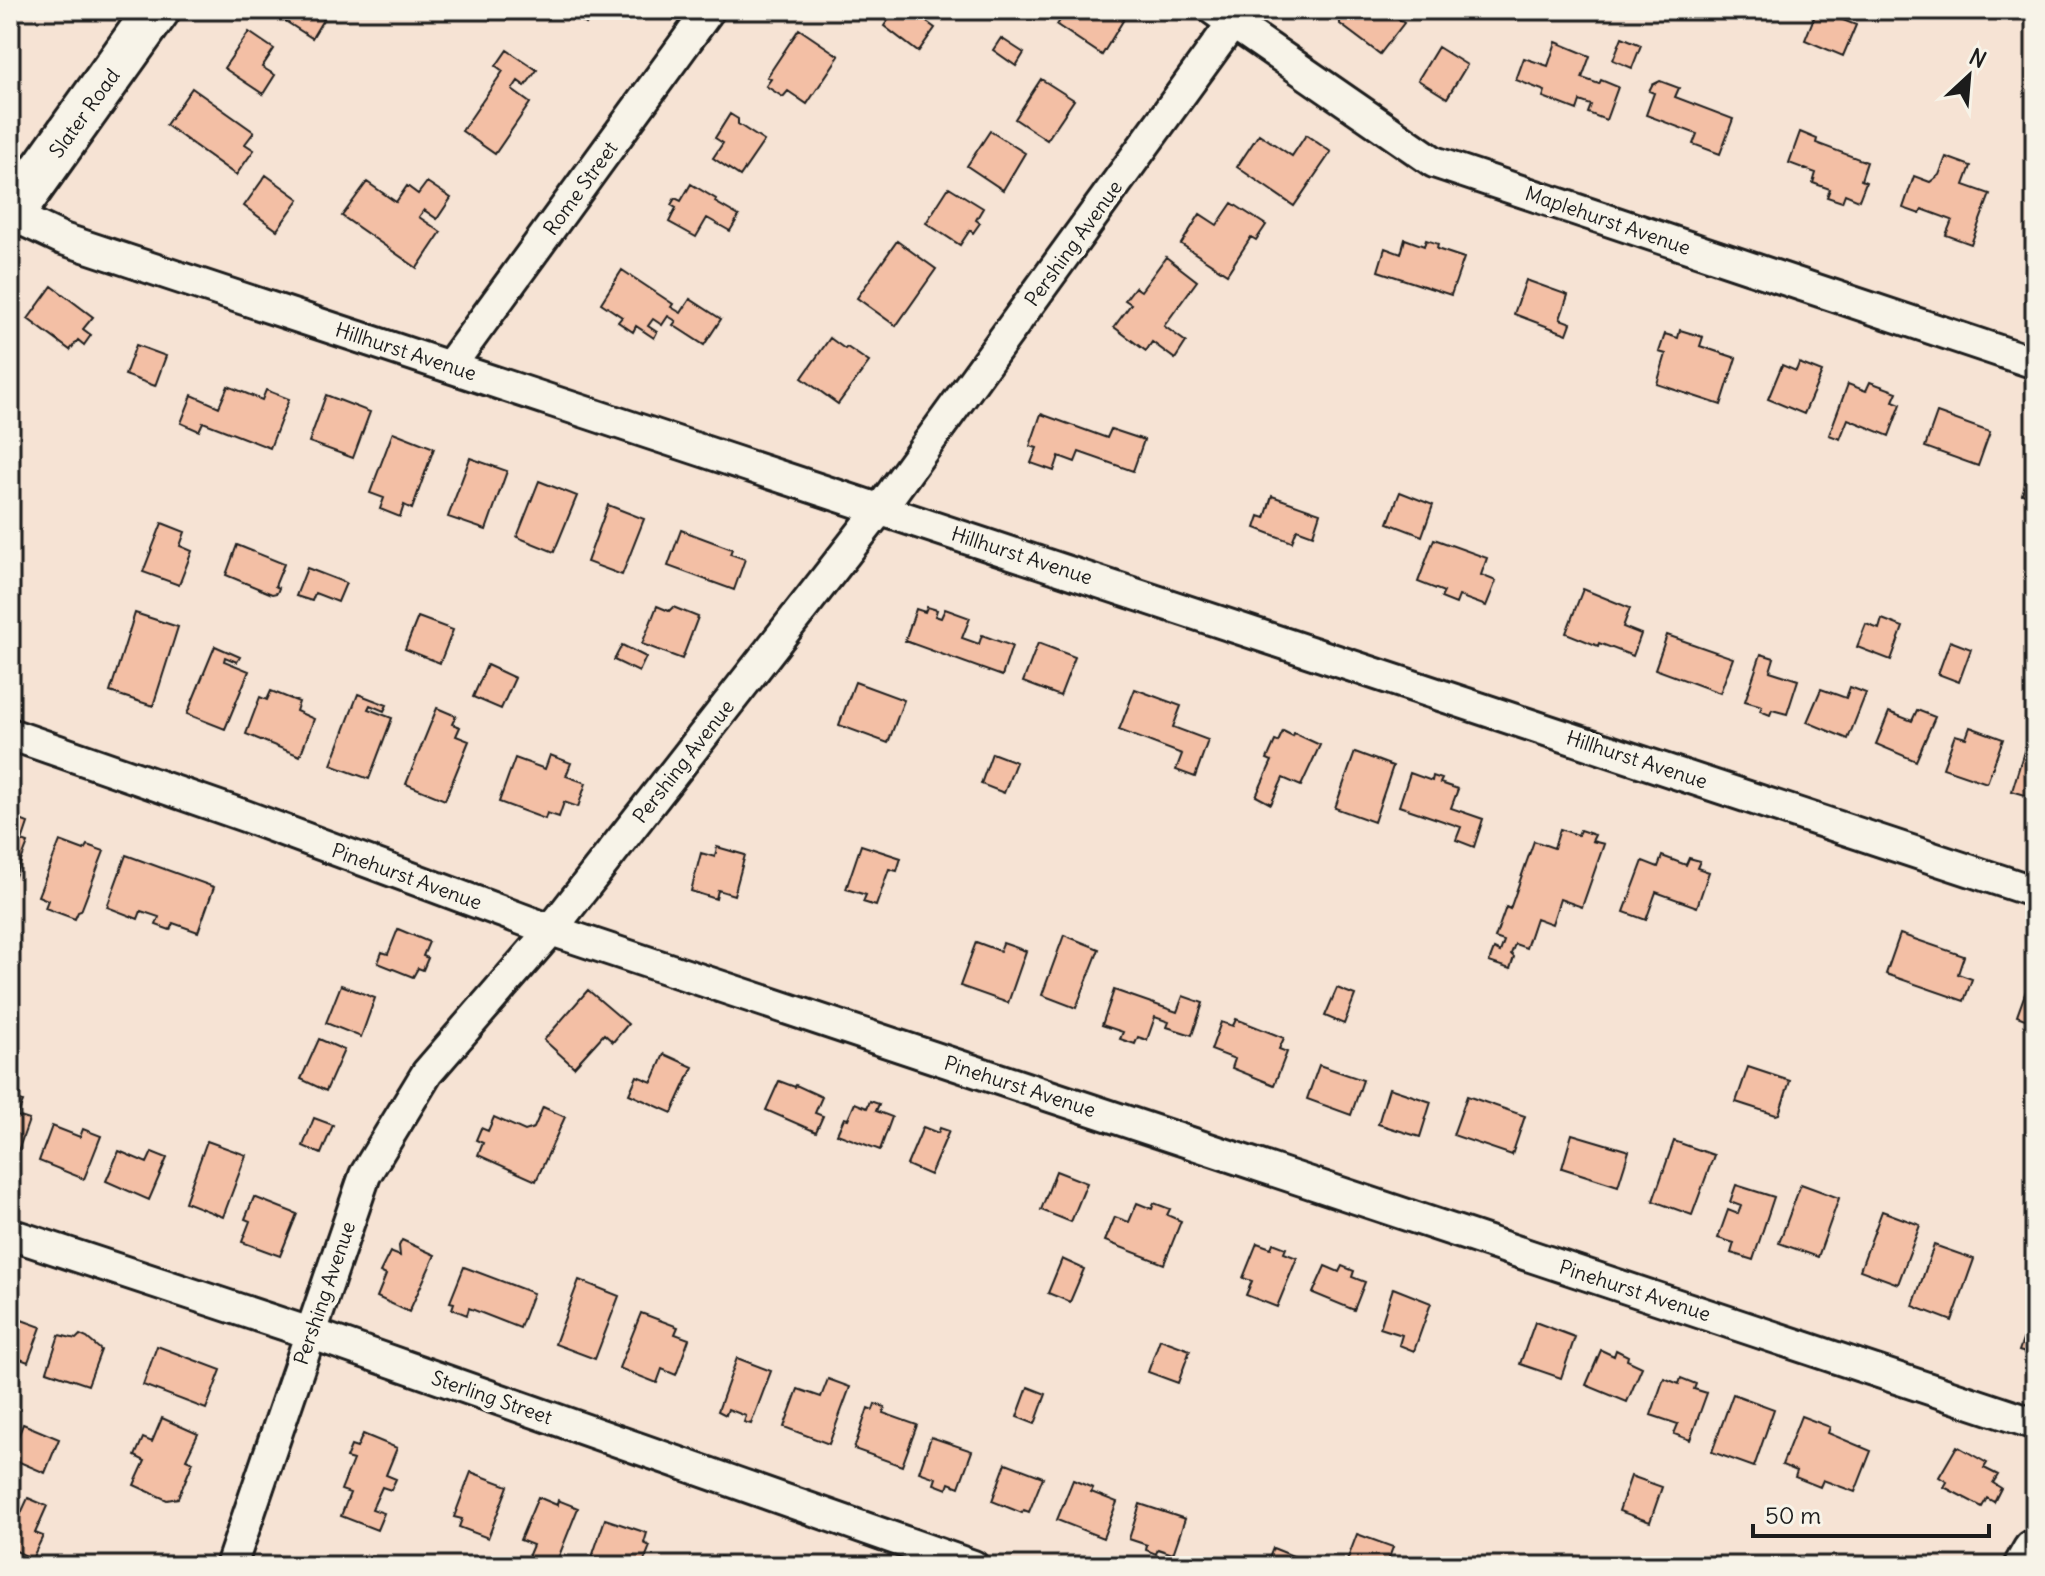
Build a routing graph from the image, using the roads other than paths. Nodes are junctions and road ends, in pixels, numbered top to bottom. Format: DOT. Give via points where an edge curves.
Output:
graph roads {
  1 [pos="157,10"];
  2 [pos="709,10"];
  3 [pos="1230,14"];
  4 [pos="10,215"];
  5 [pos="2035,363"];
  6 [pos="450,366"];
  7 [pos="881,508"];
  8 [pos="10,734"];
  9 [pos="2035,892"];
  10 [pos="551,930"];
  11 [pos="10,1234"];
  12 [pos="310,1333"];
  13 [pos="2035,1424"];
  14 [pos="2035,1552"];
  15 [pos="231,1566"];
  16 [pos="973,1566"];
  17 [pos="2027,1566"];
  1 -- 4 [label="main road, Slater Road"];
  2 -- 6 [label="street, Rome Street"];
  3 -- 5 [label="street, Maplehurst Avenue" via="1434,162"];
  3 -- 7 [label="street, Pershing Avenue"];
  4 -- 6 [label="street, Hillhurst Avenue" via="63,239"];
  6 -- 7 [label="street, Hillhurst Avenue"];
  7 -- 9 [label="street, Hillhurst Avenue"];
  7 -- 10 [label="street, Pershing Avenue"];
  8 -- 10 [label="street, Pinehurst Avenue"];
  10 -- 12 [label="street, Pershing Avenue" via="427,1073 365,1175"];
  10 -- 13 [label="street, Pinehurst Avenue"];
  11 -- 12 [label="street, Sterling Street"];
  12 -- 15 [label="street, Pershing Avenue"];
  12 -- 16 [label="street, Sterling Street"];
  14 -- 17 [label="main road"];
}
